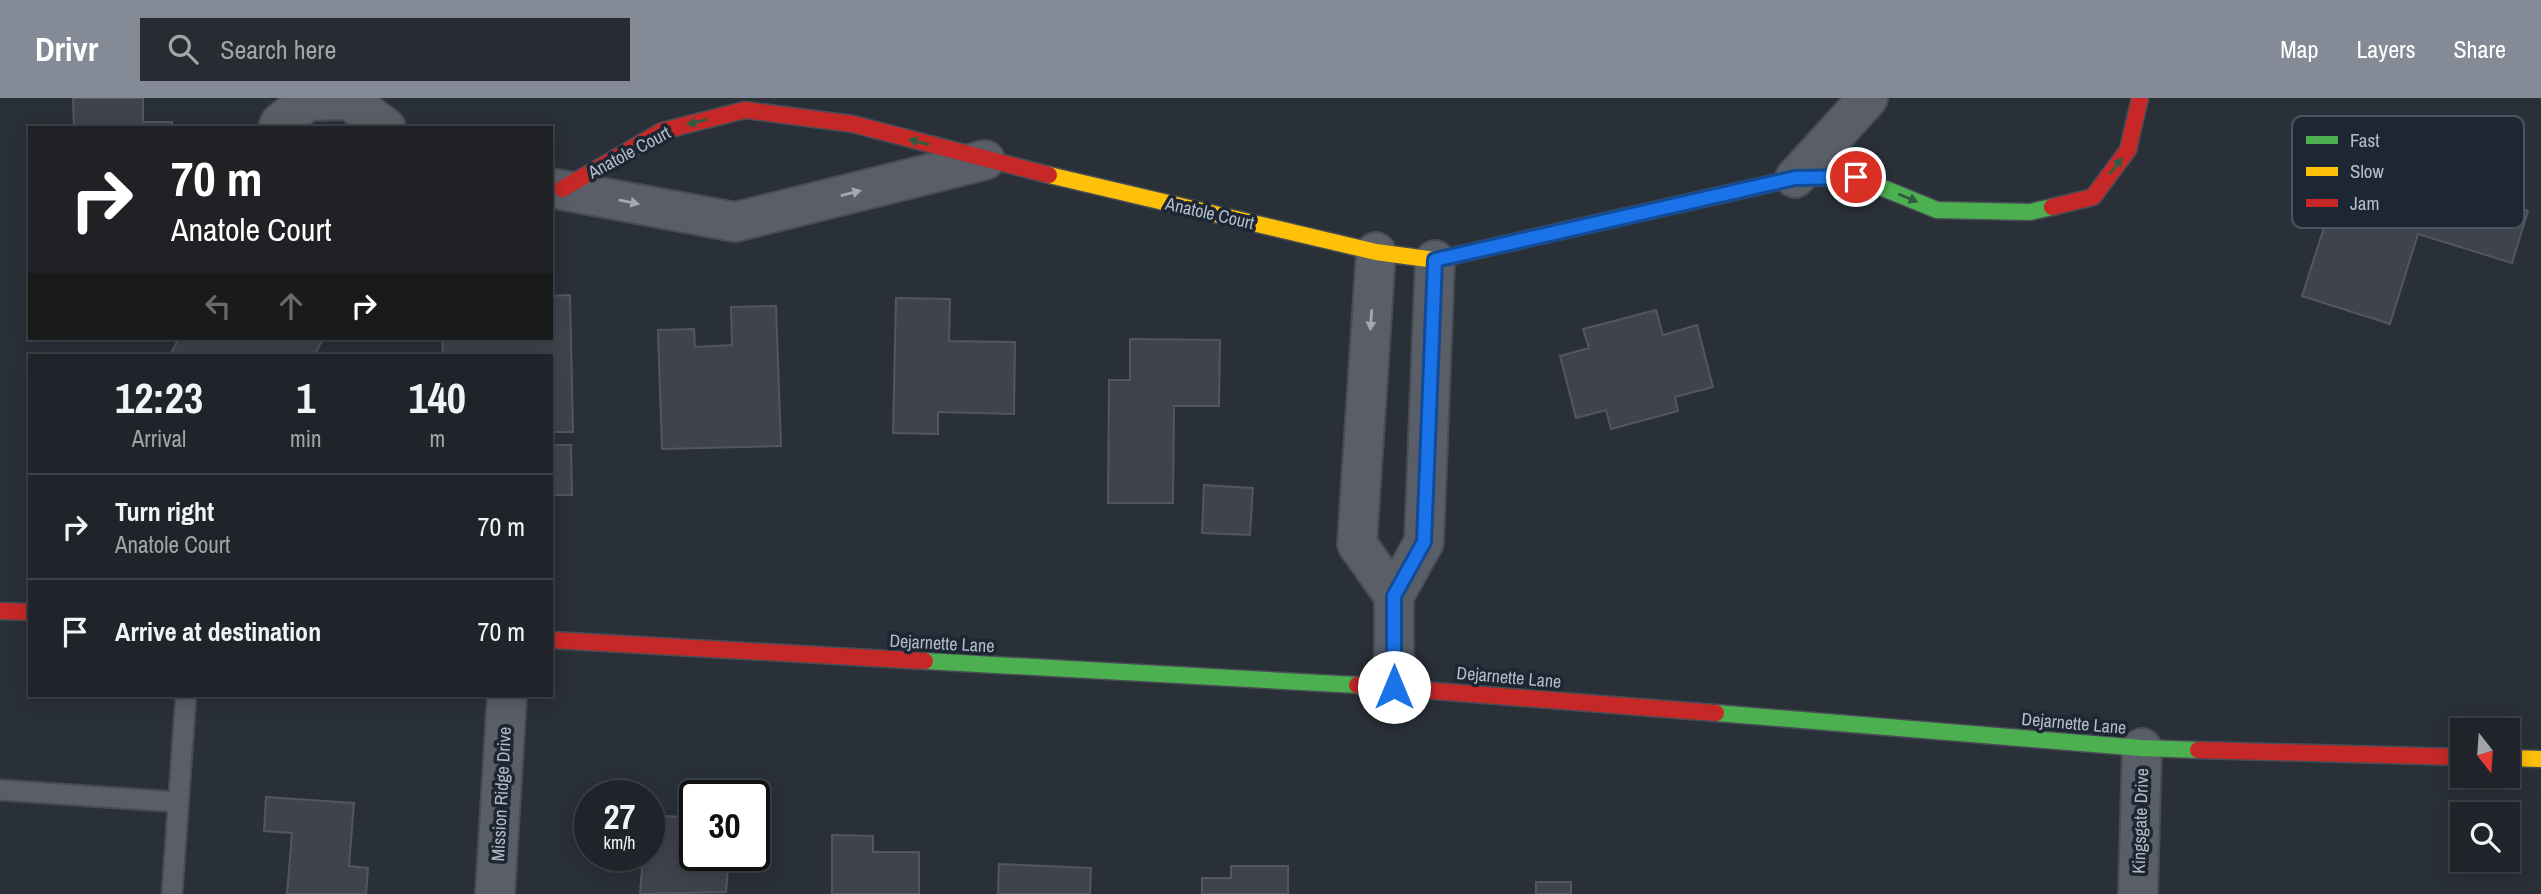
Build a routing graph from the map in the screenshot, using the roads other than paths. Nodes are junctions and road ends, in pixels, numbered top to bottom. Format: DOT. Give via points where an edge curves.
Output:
graph roads {
  1 [pos="1868,98"];
  2 [pos="2140,98"];
  3 [pos="279,126"];
  4 [pos="383,126"];
  5 [pos="985,160"];
  6 [pos="1795,178"];
  7 [pos="556,188"];
  8 [pos="1376,252"];
  9 [pos="1435,260"];
  10 [pos="1394,596"];
  11 [pos="0,611"];
  12 [pos="28,612"];
  13 [pos="553,640"];
  14 [pos="1394,687"];
  15 [pos="186,697"];
  16 [pos="507,697"];
  17 [pos="2142,748"];
  18 [pos="2450,757"];
  19 [pos="2520,758"];
  20 [pos="2541,759"];
  21 [pos="0,790"];
  22 [pos="178,802"];
  23 [pos="172,894"];
  24 [pos="495,894"];
  25 [pos="2138,894"];
  1 -- 6 [label="street"];
  6 -- 2 [label="main road, Anatole Court, one-way" via="1856,177 1937,210 2030,212 2093,197 2128,150"];
  3 -- 4 [label="street" via="308,101 349,100"];
  7 -- 5 [label="street, Anatole Court, one-way" via="735,222"];
  5 -- 7 [label="main road, Anatole Court, one-way" via="853,124 745,110 662,131"];
  5 -- 8 [label="main road, Anatole Court"];
  6 -- 9 [label="main road, Anatole Court"];
  8 -- 9 [label="main road, Anatole Court"];
  8 -- 10 [label="street, one-way" via="1357,544"];
  9 -- 10 [label="street" via="1424,542"];
  10 -- 14 [label="street"];
  11 -- 12 [label="main road"];
  13 -- 14 [label="main road, Dejarnette Lane"];
  14 -- 17 [label="main road, Dejarnette Lane"];
  15 -- 22 [label="lane"];
  16 -- 24 [label="street, Mission Ridge Drive"];
  17 -- 18 [label="main road, Dejarnette Lane"];
  17 -- 25 [label="street, Kingsgate Drive"];
  19 -- 20 [label="main road"];
  21 -- 22 [label="lane"];
  22 -- 23 [label="lane"];
}
